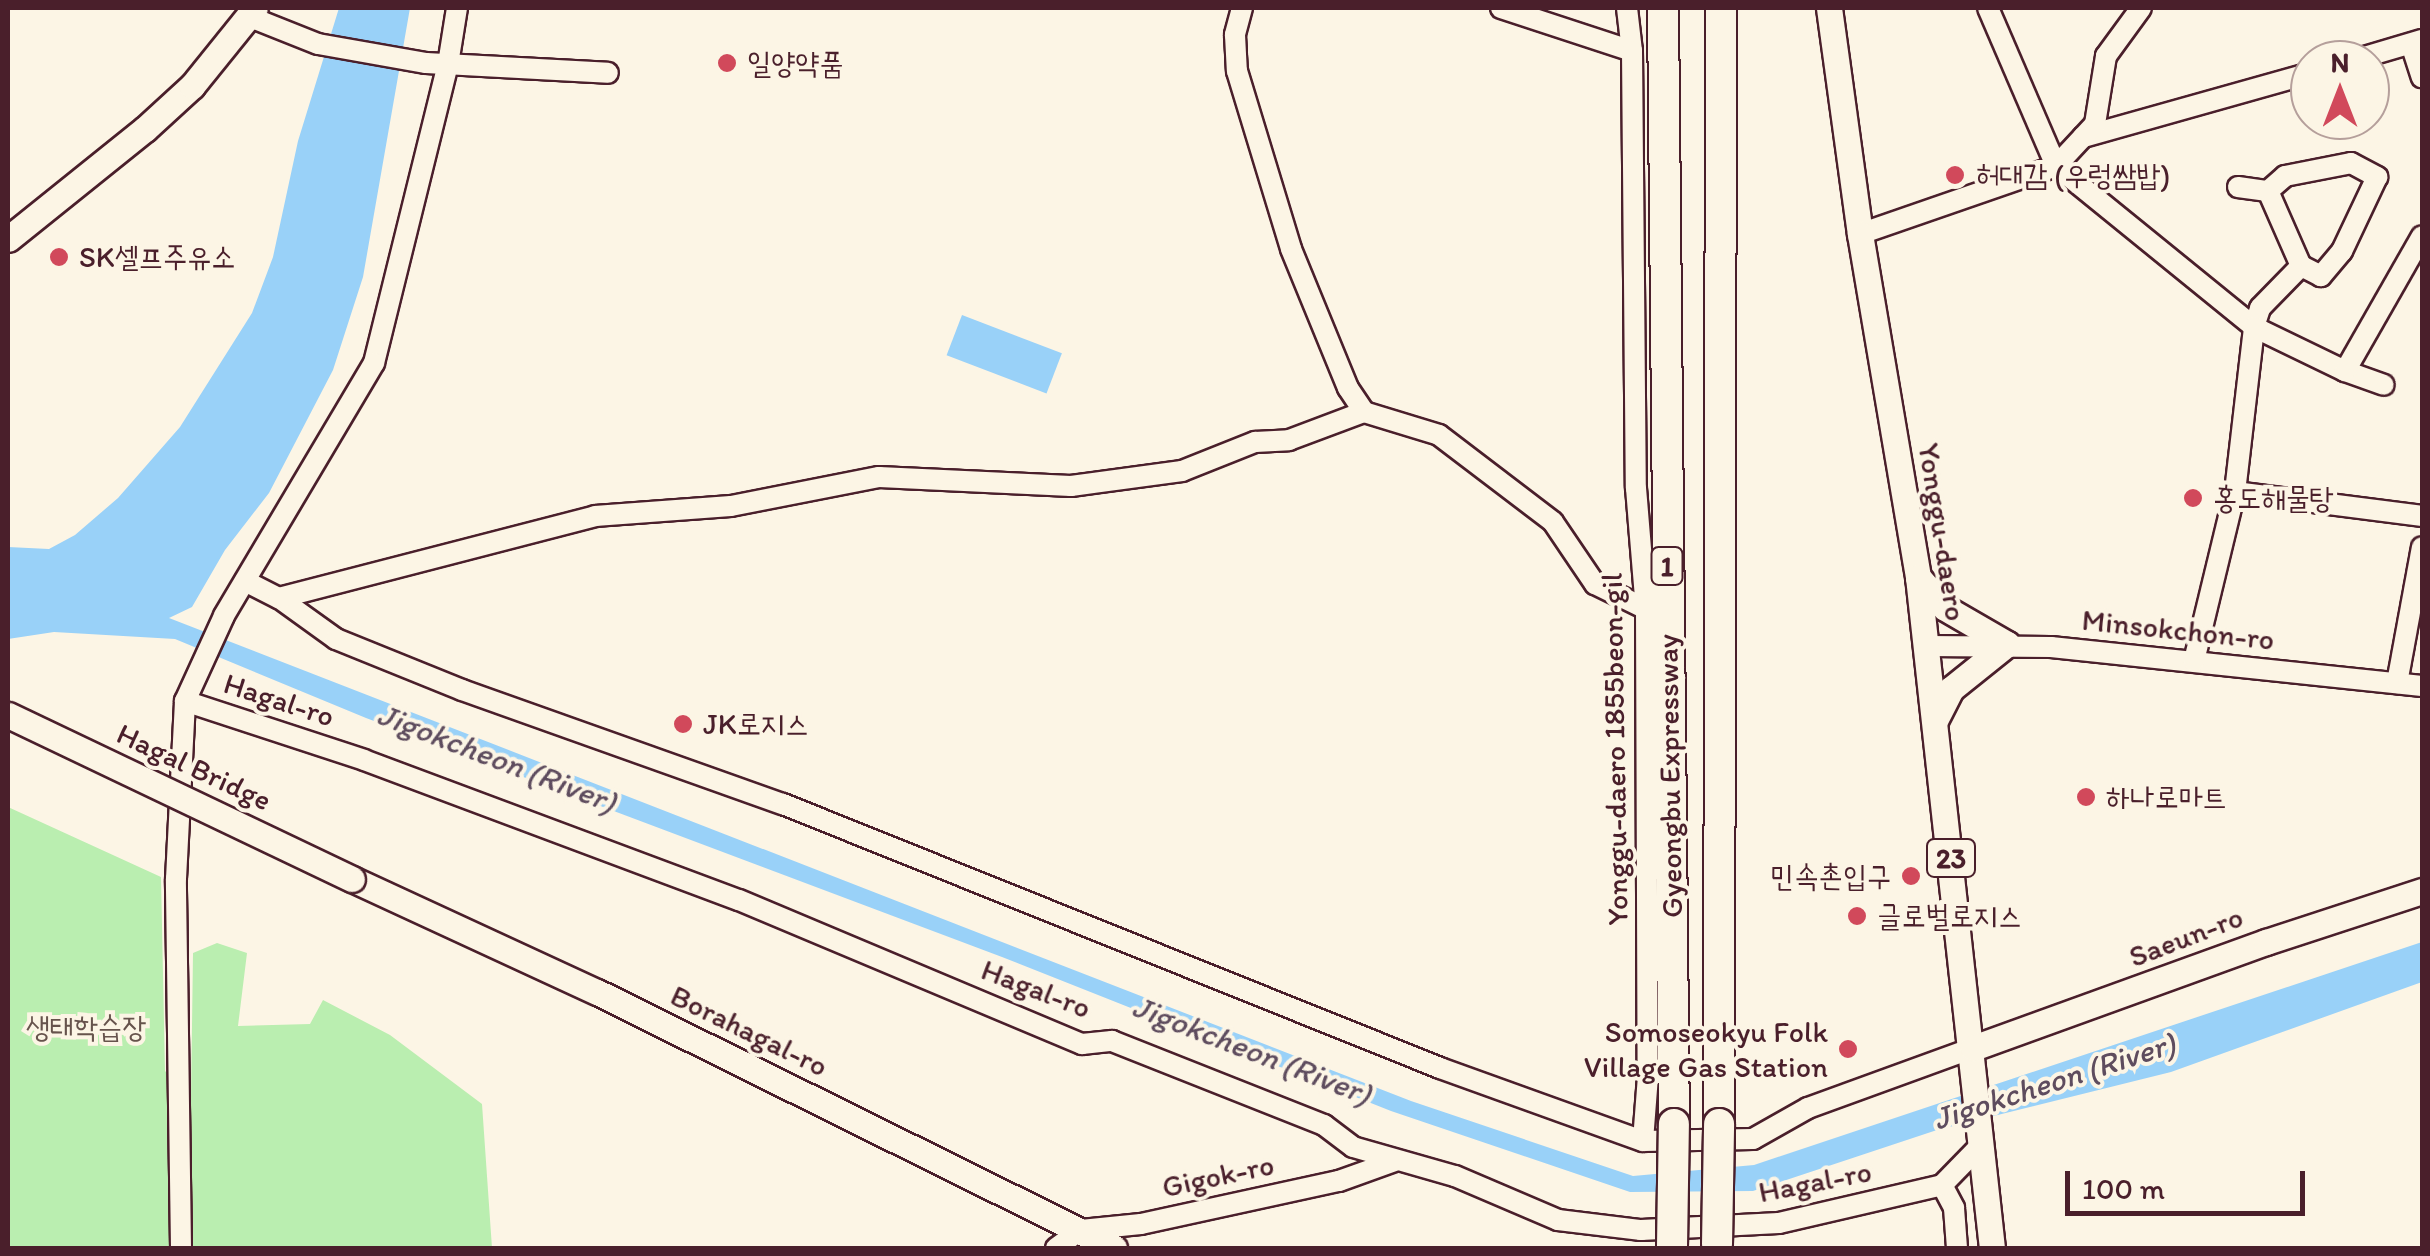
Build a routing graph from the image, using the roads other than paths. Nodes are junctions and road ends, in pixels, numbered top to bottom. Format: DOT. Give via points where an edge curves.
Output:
graph roads {
  1 [pos="457,8"];
  2 [pos="1242,8"];
  3 [pos="1502,8"];
  4 [pos="1627,8"];
  5 [pos="1662,8"];
  6 [pos="1721,8"];
  7 [pos="1829,8"];
  8 [pos="1988,8"];
  9 [pos="2141,8"];
  10 [pos="253,12"];
  11 [pos="2417,42"];
  12 [pos="1632,50"];
  13 [pos="2390,50"];
  14 [pos="446,64"];
  15 [pos="608,74"];
  16 [pos="2422,77"];
  17 [pos="2290,78"];
  18 [pos="2081,138"];
  19 [pos="2056,166"];
  20 [pos="2238,188"];
  21 [pos="2268,191"];
  22 [pos="1860,234"];
  23 [pos="2422,234"];
  24 [pos="8,240"];
  25 [pos="2301,266"];
  26 [pos="2254,327"];
  27 [pos="2346,371"];
  28 [pos="2384,384"];
  29 [pos="1364,412"];
  30 [pos="2234,492"];
  31 [pos="2422,516"];
  32 [pos="2422,547"];
  33 [pos="1918,578"];
  34 [pos="245,581"];
  35 [pos="280,598"];
  36 [pos="1646,609"];
  37 [pos="2007,644"];
  38 [pos="1927,646"];
  39 [pos="2194,662"];
  40 [pos="2397,683"];
  41 [pos="2422,686"];
  42 [pos="186,699"];
  43 [pos="8,716"];
  44 [pos="1936,719"];
  45 [pos="352,879"];
  46 [pos="2422,891"];
  47 [pos="1973,1059"];
  48 [pos="1643,1141"];
  49 [pos="1982,1155"];
  50 [pos="1395,1161"];
  51 [pos="1942,1185"];
  52 [pos="1082,1230"];
  53 [pos="1641,1239"];
  54 [pos="1718,1246"];
  55 [pos="1672,1247"];
  56 [pos="180,1248"];
  57 [pos="1056,1248"];
  58 [pos="1114,1248"];
  59 [pos="1956,1248"];
  60 [pos="1992,1248"];
  1 -- 14 [label="street"];
  2 -- 29 [label="street" via="1237,70 1291,249"];
  3 -- 12 [label="street"];
  4 -- 12 [label="street, Yonggu-daero 1855beon-gil"];
  5 -- 55 [label="highway, Gyeongbu Expressway / 1, bridge"];
  6 -- 54 [label="highway, Gyeongbu Expressway / 1, bridge"];
  7 -- 22 [label="main road, Yonggu-daero / 23"];
  8 -- 19 [label="street"];
  9 -- 18 [label="street" via="2106,56 2095,124"];
  10 -- 14 [label="street" via="318,44"];
  10 -- 24 [label="main road" via="146,129"];
  11 -- 13 [label="street"];
  11 -- 16 [label="street"];
  12 -- 36 [label="street, Yonggu-daero 1855beon-gil" via="1636,488"];
  14 -- 15 [label="street"];
  14 -- 34 [label="street" via="374,362"];
  17 -- 18 [label="street"];
  18 -- 19 [label="street"];
  19 -- 22 [label="street"];
  19 -- 26 [label="street"];
  20 -- 21 [label="street"];
  21 -- 25 [label="street"];
  21 -- 25 [label="street" via="2285,176 2351,163 2380,170 2342,251 2321,276"];
  22 -- 33 [label="main road, Yonggu-daero / 23"];
  23 -- 27 [label="street"];
  25 -- 26 [label="street" via="2260,308"];
  26 -- 27 [label="street"];
  26 -- 30 [label="street"];
  27 -- 28 [label="street"];
  29 -- 35 [label="street" via="1289,440 1255,442 1182,472 1071,486 891,476 732,506 595,516"];
  29 -- 36 [label="street" via="1439,435 1553,522 1595,584"];
  30 -- 31 [label="street"];
  30 -- 39 [label="street"];
  32 -- 40 [label="street"];
  33 -- 37 [label="main road" via="1945,608"];
  33 -- 38 [label="main road, Yonggu-daero / 23"];
  34 -- 35 [label="street"];
  34 -- 42 [label="street"];
  35 -- 48 [label="street" via="336,639 408,668 783,804 1440,1068"];
  36 -- 48 [label="street, Yonggu-daero 1855beon-gil"];
  37 -- 38 [label="street, Minsokchon-ro"];
  37 -- 39 [label="street, Minsokchon-ro"];
  37 -- 44 [label="main road" via="1951,689"];
  38 -- 44 [label="main road, Yonggu-daero / 23"];
  39 -- 40 [label="street, Minsokchon-ro"];
  40 -- 41 [label="street, Minsokchon-ro"];
  42 -- 50 [label="street, Hagal-ro" via="739,900 1082,1044 1112,1041 1324,1124 1352,1147"];
  42 -- 56 [label="street" via="176,879"];
  43 -- 45 [label="main road, Hagal Bridge, bridge"];
  44 -- 47 [label="main road, Yonggu-daero / 23"];
  45 -- 52 [label="main road, Borahagal-ro"];
  46 -- 47 [label="main road, Saeun-ro" via="2266,942"];
  47 -- 48 [label="street" via="1808,1108 1753,1138"];
  47 -- 49 [label="main road, 23"];
  49 -- 51 [label="street"];
  49 -- 60 [label="main road, 23"];
  50 -- 52 [label="street, Gigok-ro" via="1338,1181 1141,1224"];
  50 -- 53 [label="street, Hagal-ro" via="1455,1176 1558,1220"];
  51 -- 53 [label="street, Hagal-ro" via="1805,1221"];
  51 -- 59 [label="street" via="1954,1208"];
  52 -- 57 [label="street, Gigok-ro"];
  52 -- 58 [label="main road, Borahagal-ro"];
}
